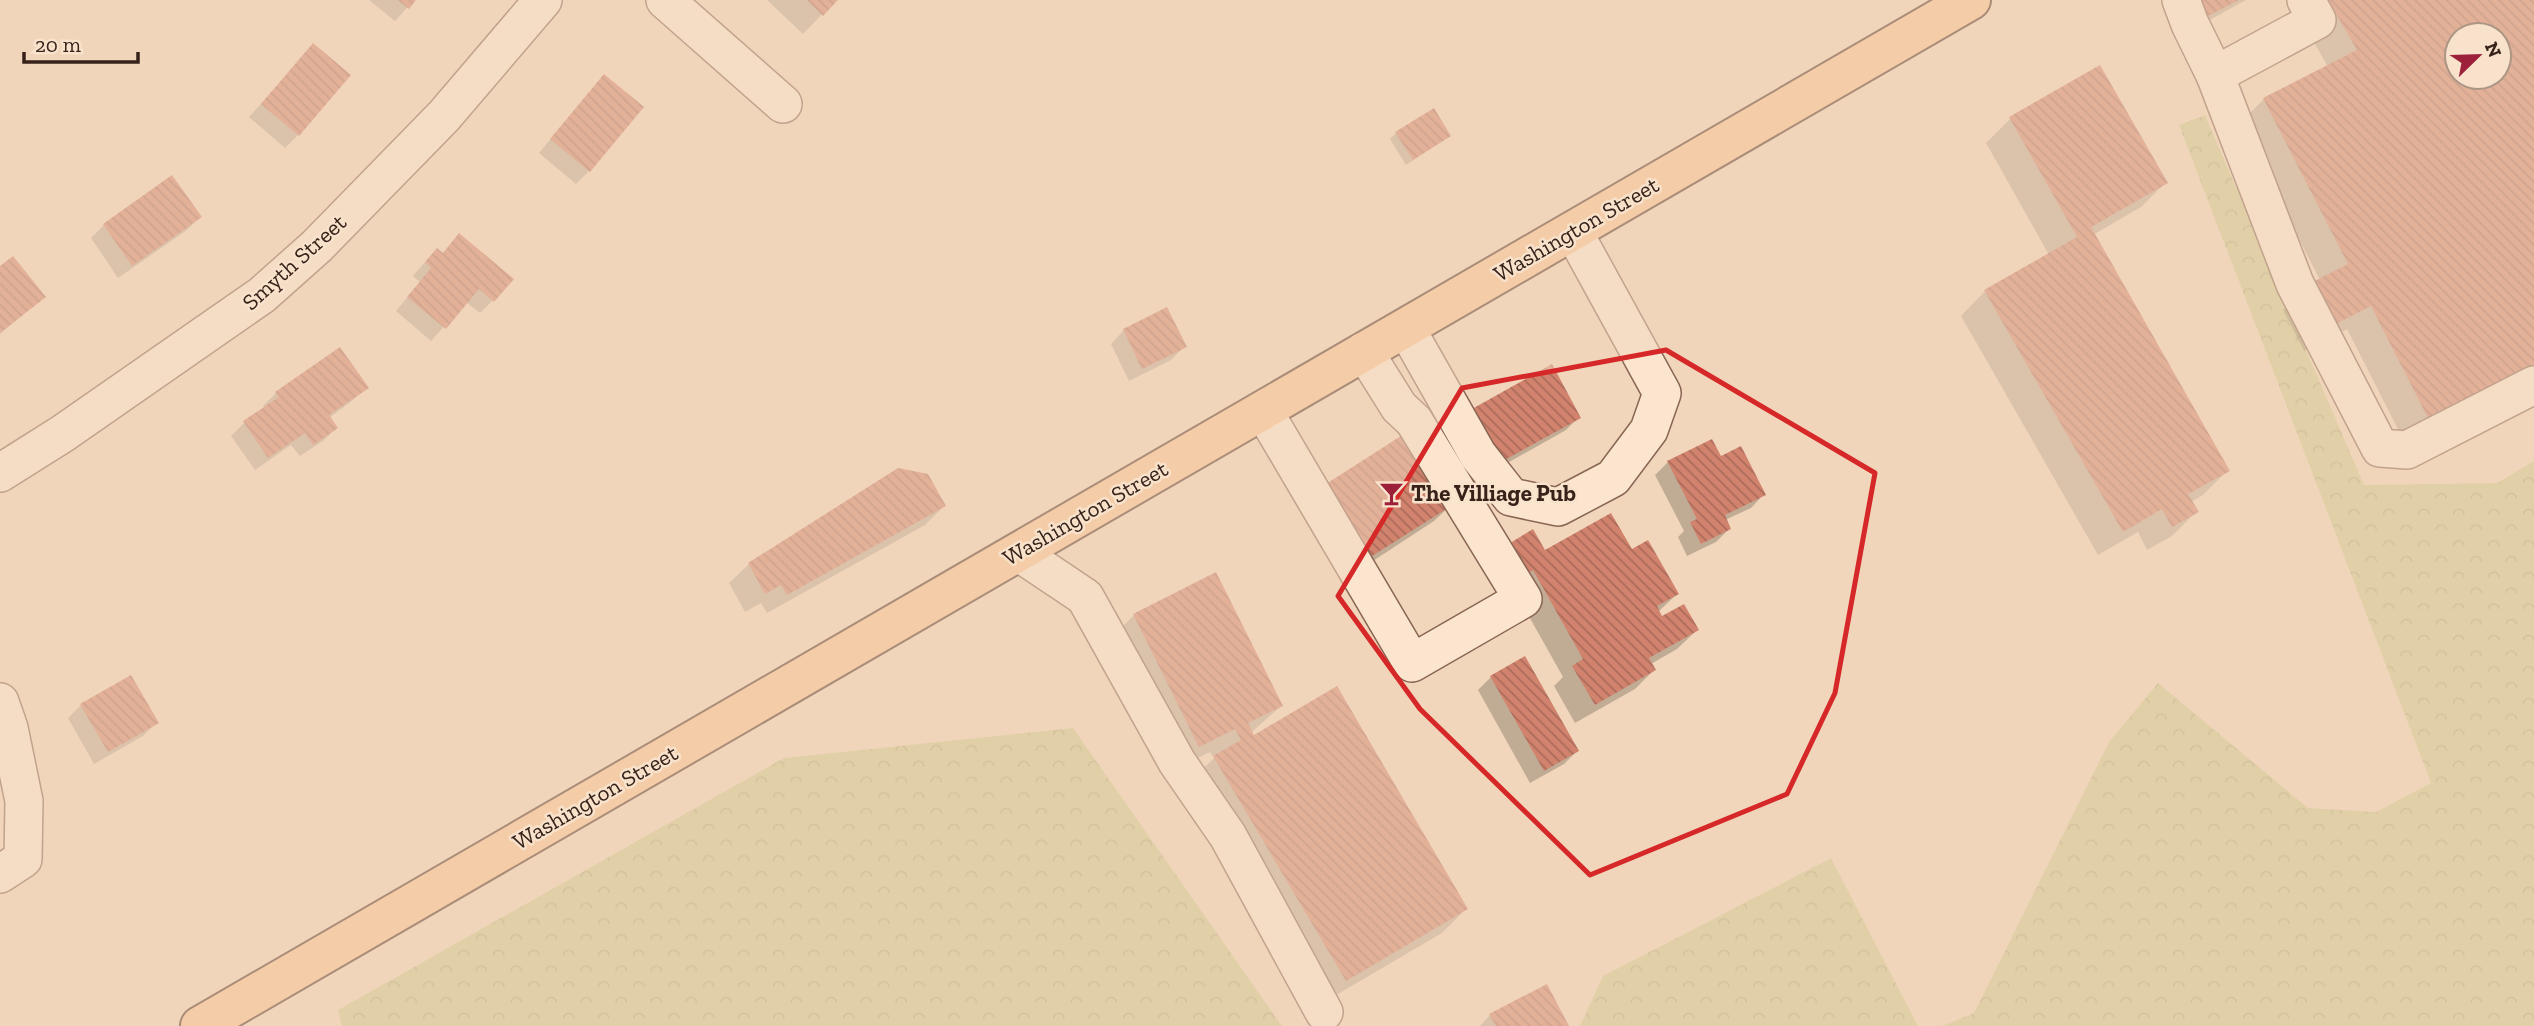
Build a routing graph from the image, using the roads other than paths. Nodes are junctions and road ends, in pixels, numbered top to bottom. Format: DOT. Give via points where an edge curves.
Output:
graph roads {
  1 [pos="543,0"];
  2 [pos="665,0"];
  3 [pos="1971,0"];
  4 [pos="2181,0"];
  5 [pos="2306,0"];
  6 [pos="2215,75"];
  7 [pos="783,104"];
  8 [pos="1573,231"];
  9 [pos="1406,328"];
  10 [pos="1364,351"];
  11 [pos="2534,385"];
  12 [pos="1263,410"];
  13 [pos="0,473"];
  14 [pos="1018,552"];
  15 [pos="0,702"];
  16 [pos="0,874"];
  17 [pos="1324,1012"];
  18 [pos="200,1026"];
  1 -- 13 [label="street, Smyth Street" via="444,116 271,287"];
  2 -- 7 [label="street"];
  3 -- 8 [label="main road, Washington Street"];
  4 -- 6 [label="street"];
  5 -- 6 [label="street" via="2317,20"];
  6 -- 11 [label="street" via="2295,284 2380,448 2407,450"];
  8 -- 9 [label="main road, Washington Street"];
  8 -- 9 [label="street" via="1662,393 1649,430 1613,478 1558,507 1511,497 1478,455"];
  9 -- 10 [label="main road, Washington Street"];
  10 -- 12 [label="main road, Washington Street"];
  10 -- 12 [label="street" via="1399,407 1414,421 1523,600 1412,663"];
  12 -- 14 [label="main road, Washington Street"];
  14 -- 17 [label="street" via="1085,597 1177,762 1228,836"];
  14 -- 18 [label="main road, Washington Street"];
  15 -- 16 [label="street" via="24,802 23,859"];
}
